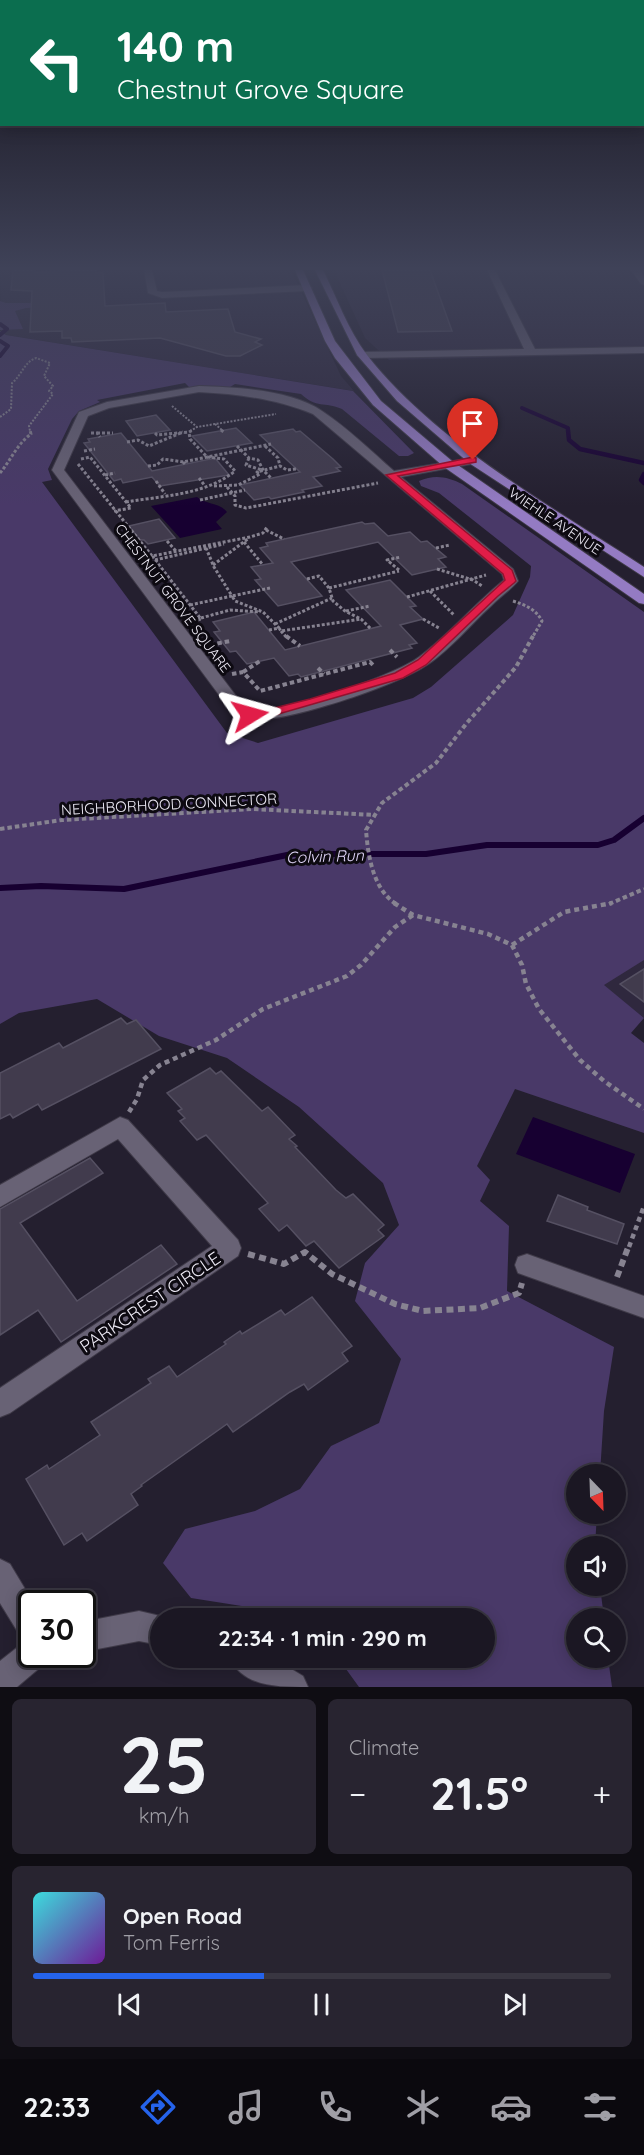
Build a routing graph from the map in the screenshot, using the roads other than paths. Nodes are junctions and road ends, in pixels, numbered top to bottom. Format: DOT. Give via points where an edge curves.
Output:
graph roads {
  1 [pos="335,349"];
  2 [pos="359,349"];
  3 [pos="529,349"];
  4 [pos="644,350"];
  5 [pos="531,352"];
  6 [pos="363,355"];
  7 [pos="473,460"];
  8 [pos="448,464"];
  9 [pos="390,475"];
  10 [pos="644,573"];
  11 [pos="644,600"];
  12 [pos="0,1197"];
  13 [pos="527,1265"];
  14 [pos="644,1307"];
  15 [pos="0,1404"];
  16 [pos="0,1574"];
  17 [pos="18,1606"];
  18 [pos="150,1628"];
  19 [pos="96,1634"];
  20 [pos="18,1666"];
  21 [pos="261,1668"];
  22 [pos="0,1681"];
  23 [pos="292,1687"];
  1 -- 8 [label="main road, WIEHLE AVENUE" via="384,409"];
  2 -- 6 [label="main road, WIEHLE AVENUE"];
  3 -- 5 [label="street"];
  4 -- 5 [label="street"];
  5 -- 6 [label="street"];
  6 -- 7 [label="main road, WIEHLE AVENUE" via="402,399"];
  7 -- 8 [label="street"];
  7 -- 10 [label="main road, WIEHLE AVENUE"];
  8 -- 9 [label="street"];
  8 -- 11 [label="main road, WIEHLE AVENUE"];
  9 -- 9 [label="street, CHESTNUT GROVE SQUARE" via="317,412 298,403 207,389 107,405 83,414 58,470 237,708 250,715 315,702 399,676 422,662 491,592 511,581 508,572"];
  12 -- 15 [label="street, PARKCREST CIRCLE" via="120,1126 229,1248"];
  13 -- 14 [label="street"];
  16 -- 17 [label="street"];
  18 -- 19 [label="street" via="139,1626"];
  20 -- 22 [label="street"];
  21 -- 23 [label="street"];
}
